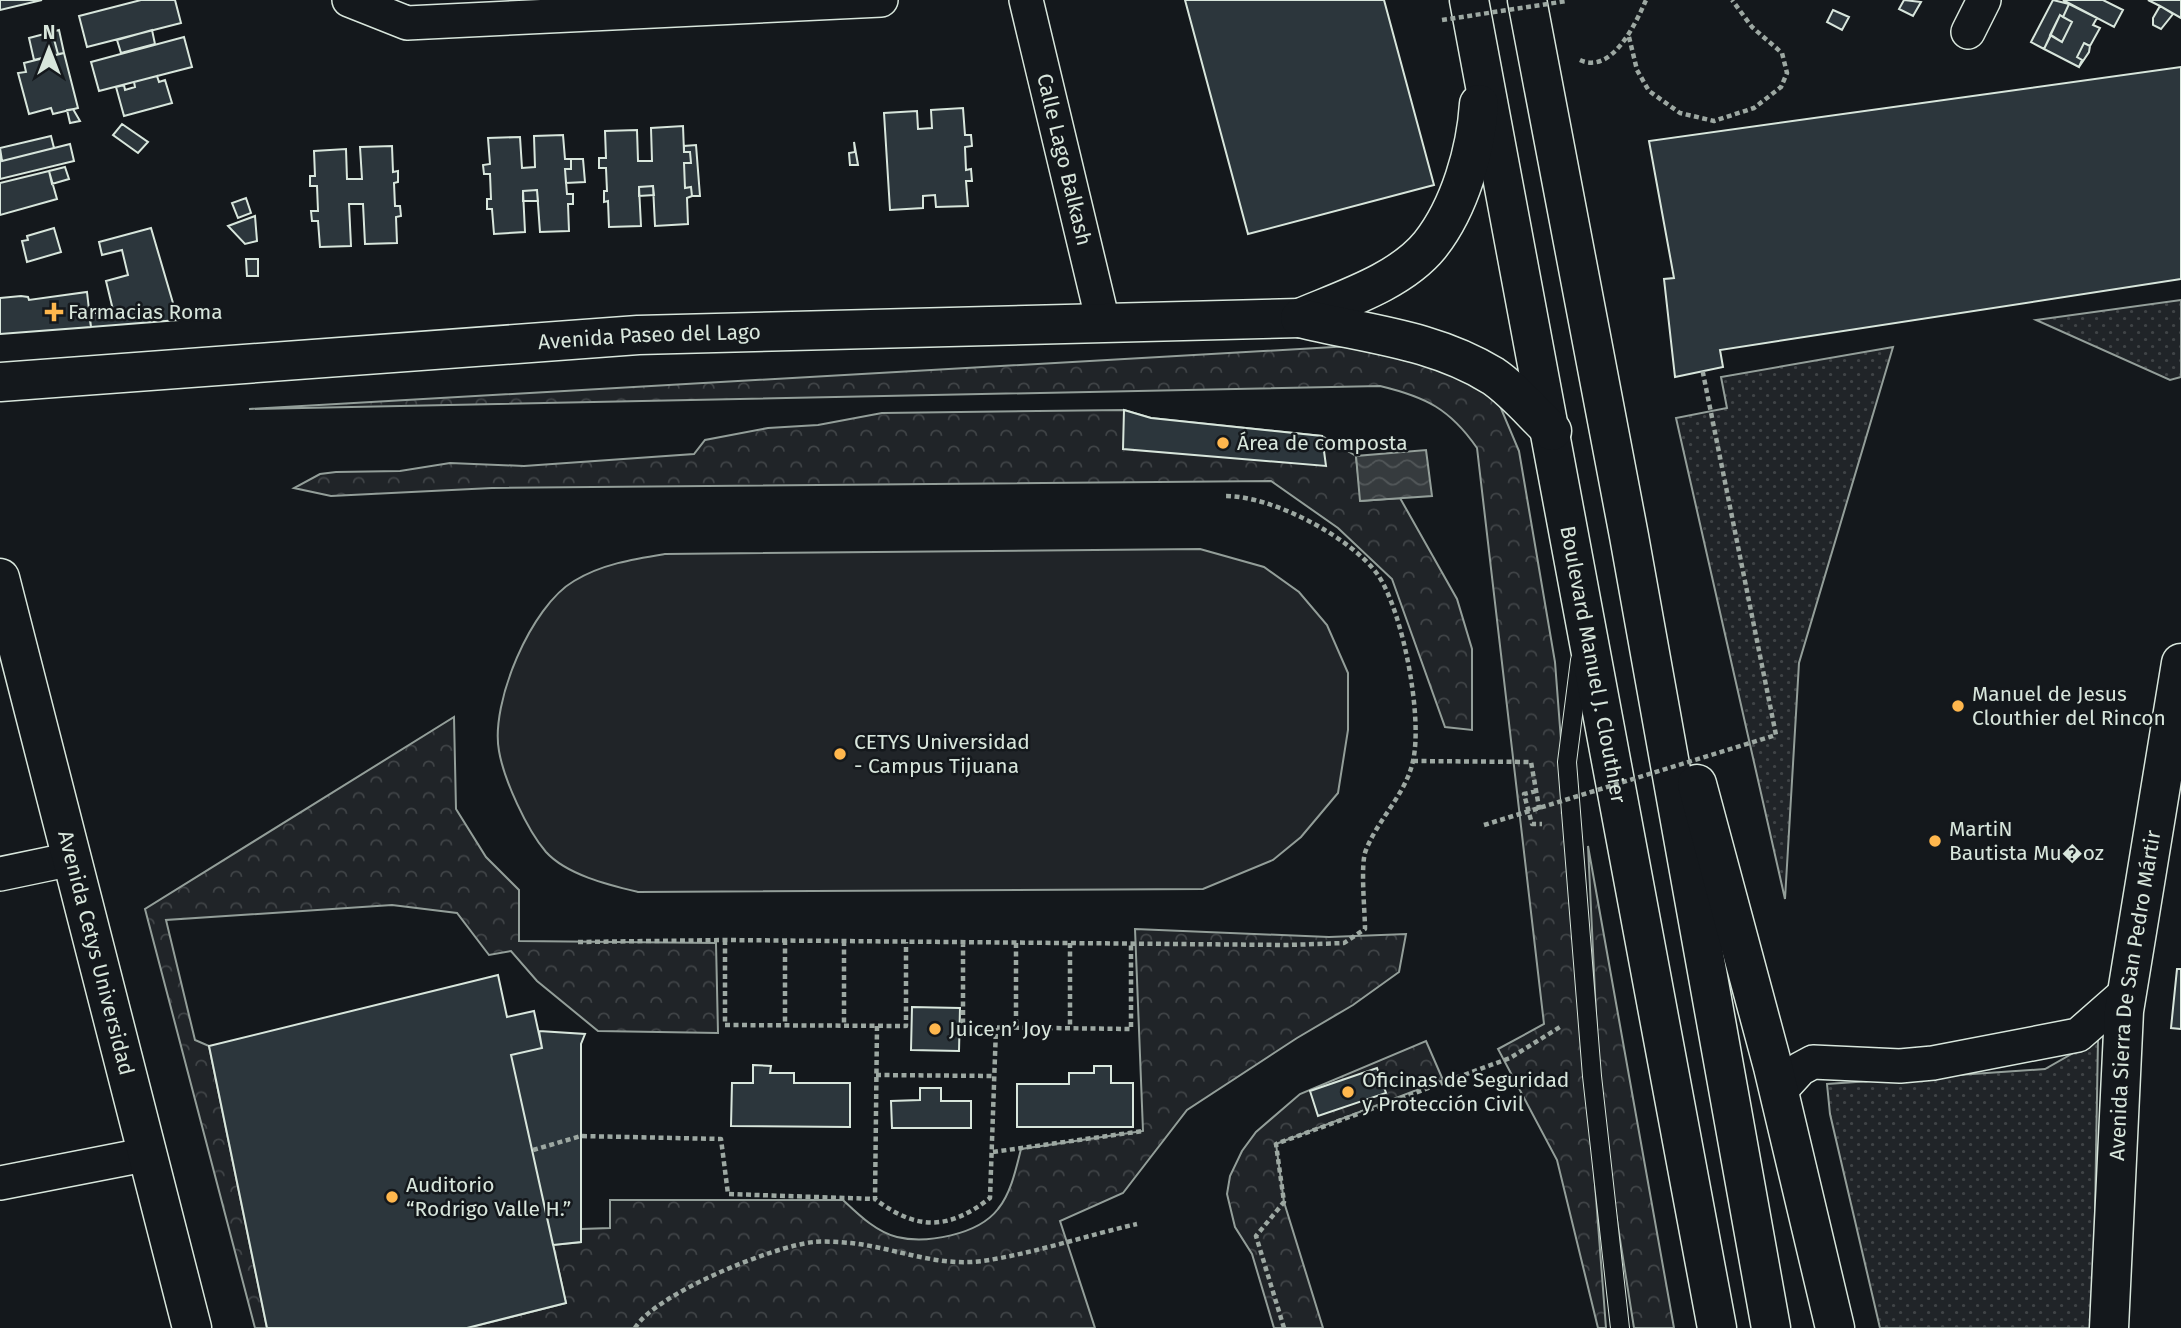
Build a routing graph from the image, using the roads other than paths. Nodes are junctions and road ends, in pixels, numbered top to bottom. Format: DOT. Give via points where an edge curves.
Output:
graph roads {
  1 [pos="349,0"];
  2 [pos="881,0"];
  3 [pos="1026,0"];
  4 [pos="1527,0"];
  5 [pos="1984,0"];
  6 [pos="1456,10"];
  7 [pos="1968,32"];
  8 [pos="1481,70"];
  9 [pos="1300,318"];
  10 [pos="1103,322"];
  11 [pos="0,382"];
  12 [pos="1552,431"];
  13 [pos="1629,536"];
  14 [pos="0,578"];
  15 [pos="1585,622"];
  16 [pos="2181,663"];
  17 [pos="72,859"];
  18 [pos="0,874"];
  19 [pos="2127,992"];
  20 [pos="1779,1092"];
  21 [pos="149,1154"];
  22 [pos="0,1184"];
  23 [pos="192,1328"];
  24 [pos="1620,1328"];
  25 [pos="1717,1328"];
  26 [pos="1771,1328"];
  27 [pos="1835,1328"];
  28 [pos="2109,1328"];
  1 -- 2 [label="street" via="407,23"];
  3 -- 10 [label="street, Calle Lago Balkash"];
  4 -- 13 [label="main road"];
  5 -- 7 [label="street"];
  6 -- 8 [label="main road, Boulevard Manuel J. Clouthier"];
  8 -- 9 [label="main road" via="1478,123 1468,164 1453,205 1430,246 1364,291"];
  8 -- 12 [label="main road, Boulevard Manuel J. Clouthier"];
  9 -- 10 [label="main road, Avenida Paseo del Lago"];
  9 -- 12 [label="main road" via="1393,335 1451,354 1495,378"];
  10 -- 11 [label="main road, Avenida Paseo del Lago" via="638,335"];
  12 -- 15 [label="main road, Boulevard Manuel J. Clouthier"];
  13 -- 20 [label="main road"];
  13 -- 26 [label="main road"];
  14 -- 17 [label="main road, Avenida Cetys Universidad"];
  15 -- 24 [label="lane" via="1567,762 1591,1063"];
  15 -- 25 [label="main road, Boulevard Manuel J. Clouthier"];
  16 -- 19 [label="main road, Avenida Sierra De San Pedro Mártir"];
  17 -- 18 [label="street"];
  17 -- 21 [label="main road, Avenida Cetys Universidad"];
  19 -- 20 [label="street" via="2078,1035 1933,1063 1813,1062"];
  19 -- 28 [label="main road, Avenida Sierra De San Pedro Mártir"];
  20 -- 27 [label="main road"];
  21 -- 22 [label="street"];
  21 -- 23 [label="main road, Avenida Cetys Universidad"];
}
